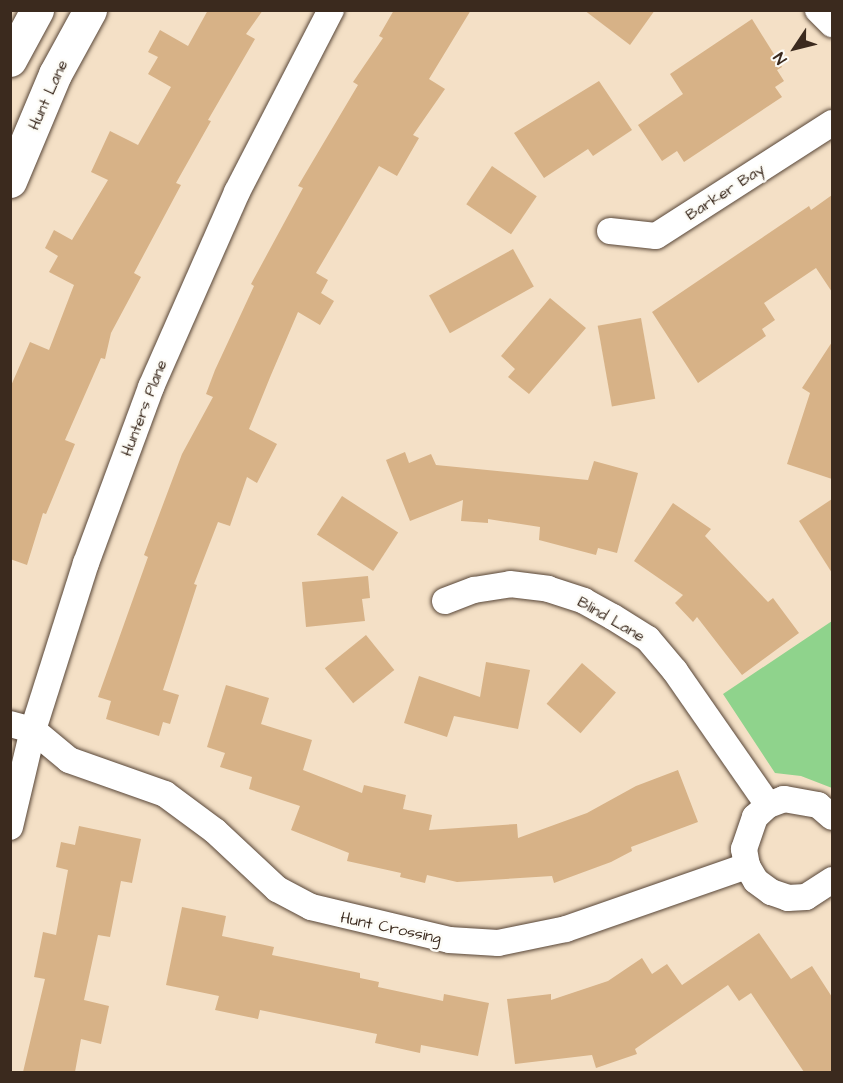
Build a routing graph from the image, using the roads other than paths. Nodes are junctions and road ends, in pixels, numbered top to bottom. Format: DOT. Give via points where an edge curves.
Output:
graph roads {
  1 [pos="37,10"];
  2 [pos="90,10"];
  3 [pos="331,10"];
  4 [pos="818,10"];
  5 [pos="832,24"];
  6 [pos="10,60"];
  7 [pos="832,123"];
  8 [pos="10,181"];
  9 [pos="610,231"];
  10 [pos="445,601"];
  11 [pos="22,727"];
  12 [pos="69,760"];
  13 [pos="17,769"];
  14 [pos="768,805"];
  15 [pos="832,817"];
  16 [pos="10,827"];
  17 [pos="747,866"];
  18 [pos="829,892"];
  1 -- 6 [label="main road"];
  2 -- 8 [label="main road, Hunt Lane" via="55,74"];
  3 -- 11 [label="street, Hunters Plane" via="237,192 151,387"];
  4 -- 5 [label="street"];
  7 -- 9 [label="street, Barker Bay" via="656,236"];
  10 -- 14 [label="street, Blind Lane" via="474,590 510,584 548,589 584,601 648,639 675,670"];
  11 -- 12 [label="street, Hunt Crossing"];
  11 -- 13 [label="street, Hunters Plane"];
  12 -- 13 [label="street"];
  12 -- 17 [label="street, Hunt Crossing" via="165,794 215,831 277,889 311,907 448,940 474,943 523,939 566,929"];
  13 -- 16 [label="street, Hunters Plane"];
  14 -- 15 [label="street" via="802,799 818,805"];
  14 -- 17 [label="street" via="747,832"];
  17 -- 18 [label="street" via="756,881 788,898"];
}
